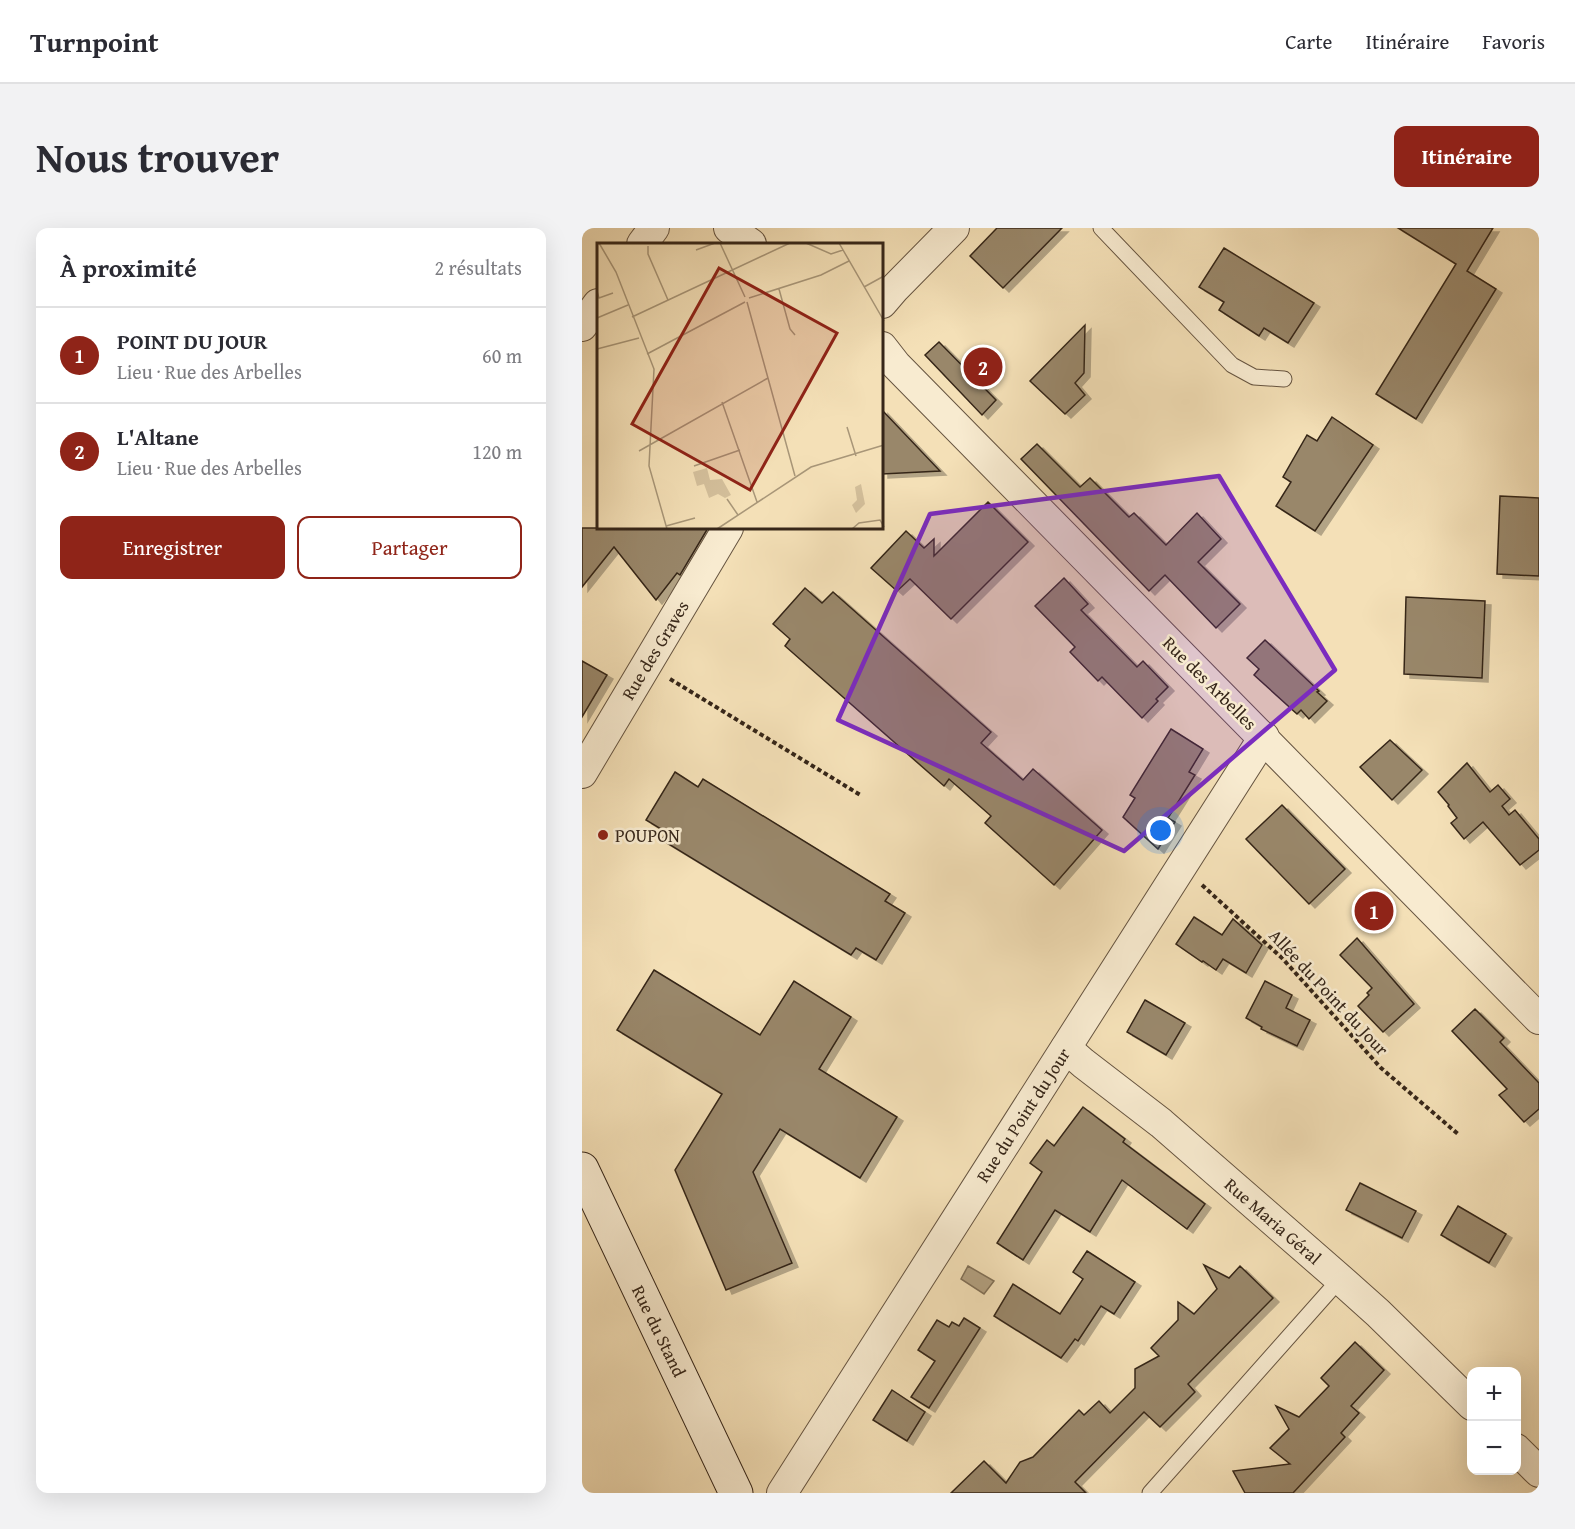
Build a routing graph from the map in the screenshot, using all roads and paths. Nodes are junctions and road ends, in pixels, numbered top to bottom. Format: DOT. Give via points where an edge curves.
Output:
graph roads {
  1 [pos="654,228"];
  2 [pos="729,228"];
  3 [pos="954,228"];
  4 [pos="1101,228"];
  5 [pos="643,243"];
  6 [pos="750,243"];
  7 [pos="884,301"];
  8 [pos="597,305"];
  9 [pos="582,326"];
  10 [pos="884,350"];
  11 [pos="1284,379"];
  12 [pos="728,530"];
  13 [pos="647,665"];
  14 [pos="1264,737"];
  15 [pos="582,773"];
  16 [pos="862,796"];
  17 [pos="1182,866"];
  18 [pos="1539,1019"];
  19 [pos="1066,1048"];
  20 [pos="1458,1134"];
  21 [pos="583,1173"];
  22 [pos="1340,1279"];
  23 [pos="1467,1400"];
  24 [pos="1521,1454"];
  25 [pos="1539,1472"];
  26 [pos="736,1493"];
  27 [pos="782,1493"];
  28 [pos="1150,1493"];
  1 -- 5 [label="street"];
  2 -- 6 [label="street"];
  3 -- 7 [label="street"];
  4 -- 11 [label="lane" via="1232,365 1254,377"];
  8 -- 9 [label="street"];
  10 -- 14 [label="street, Rue des Arbelles"];
  12 -- 13 [label="street, Rue des Graves"];
  13 -- 15 [label="street, Rue des Graves"];
  13 -- 16 [label="path"];
  14 -- 17 [label="street, Rue du Point du Jour"];
  14 -- 18 [label="street, Rue des Arbelles"];
  17 -- 19 [label="street, Rue du Point du Jour"];
  17 -- 20 [label="path, Allée du Point du Jour" via="1282,958 1381,1068"];
  19 -- 22 [label="street, Rue Maria Géral" via="1161,1123"];
  19 -- 27 [label="street, Rue du Point du Jour"];
  21 -- 26 [label="street, Rue du Stand"];
  22 -- 23 [label="street, Rue Maria Géral"];
  22 -- 28 [label="lane"];
  24 -- 25 [label="street"];
}
